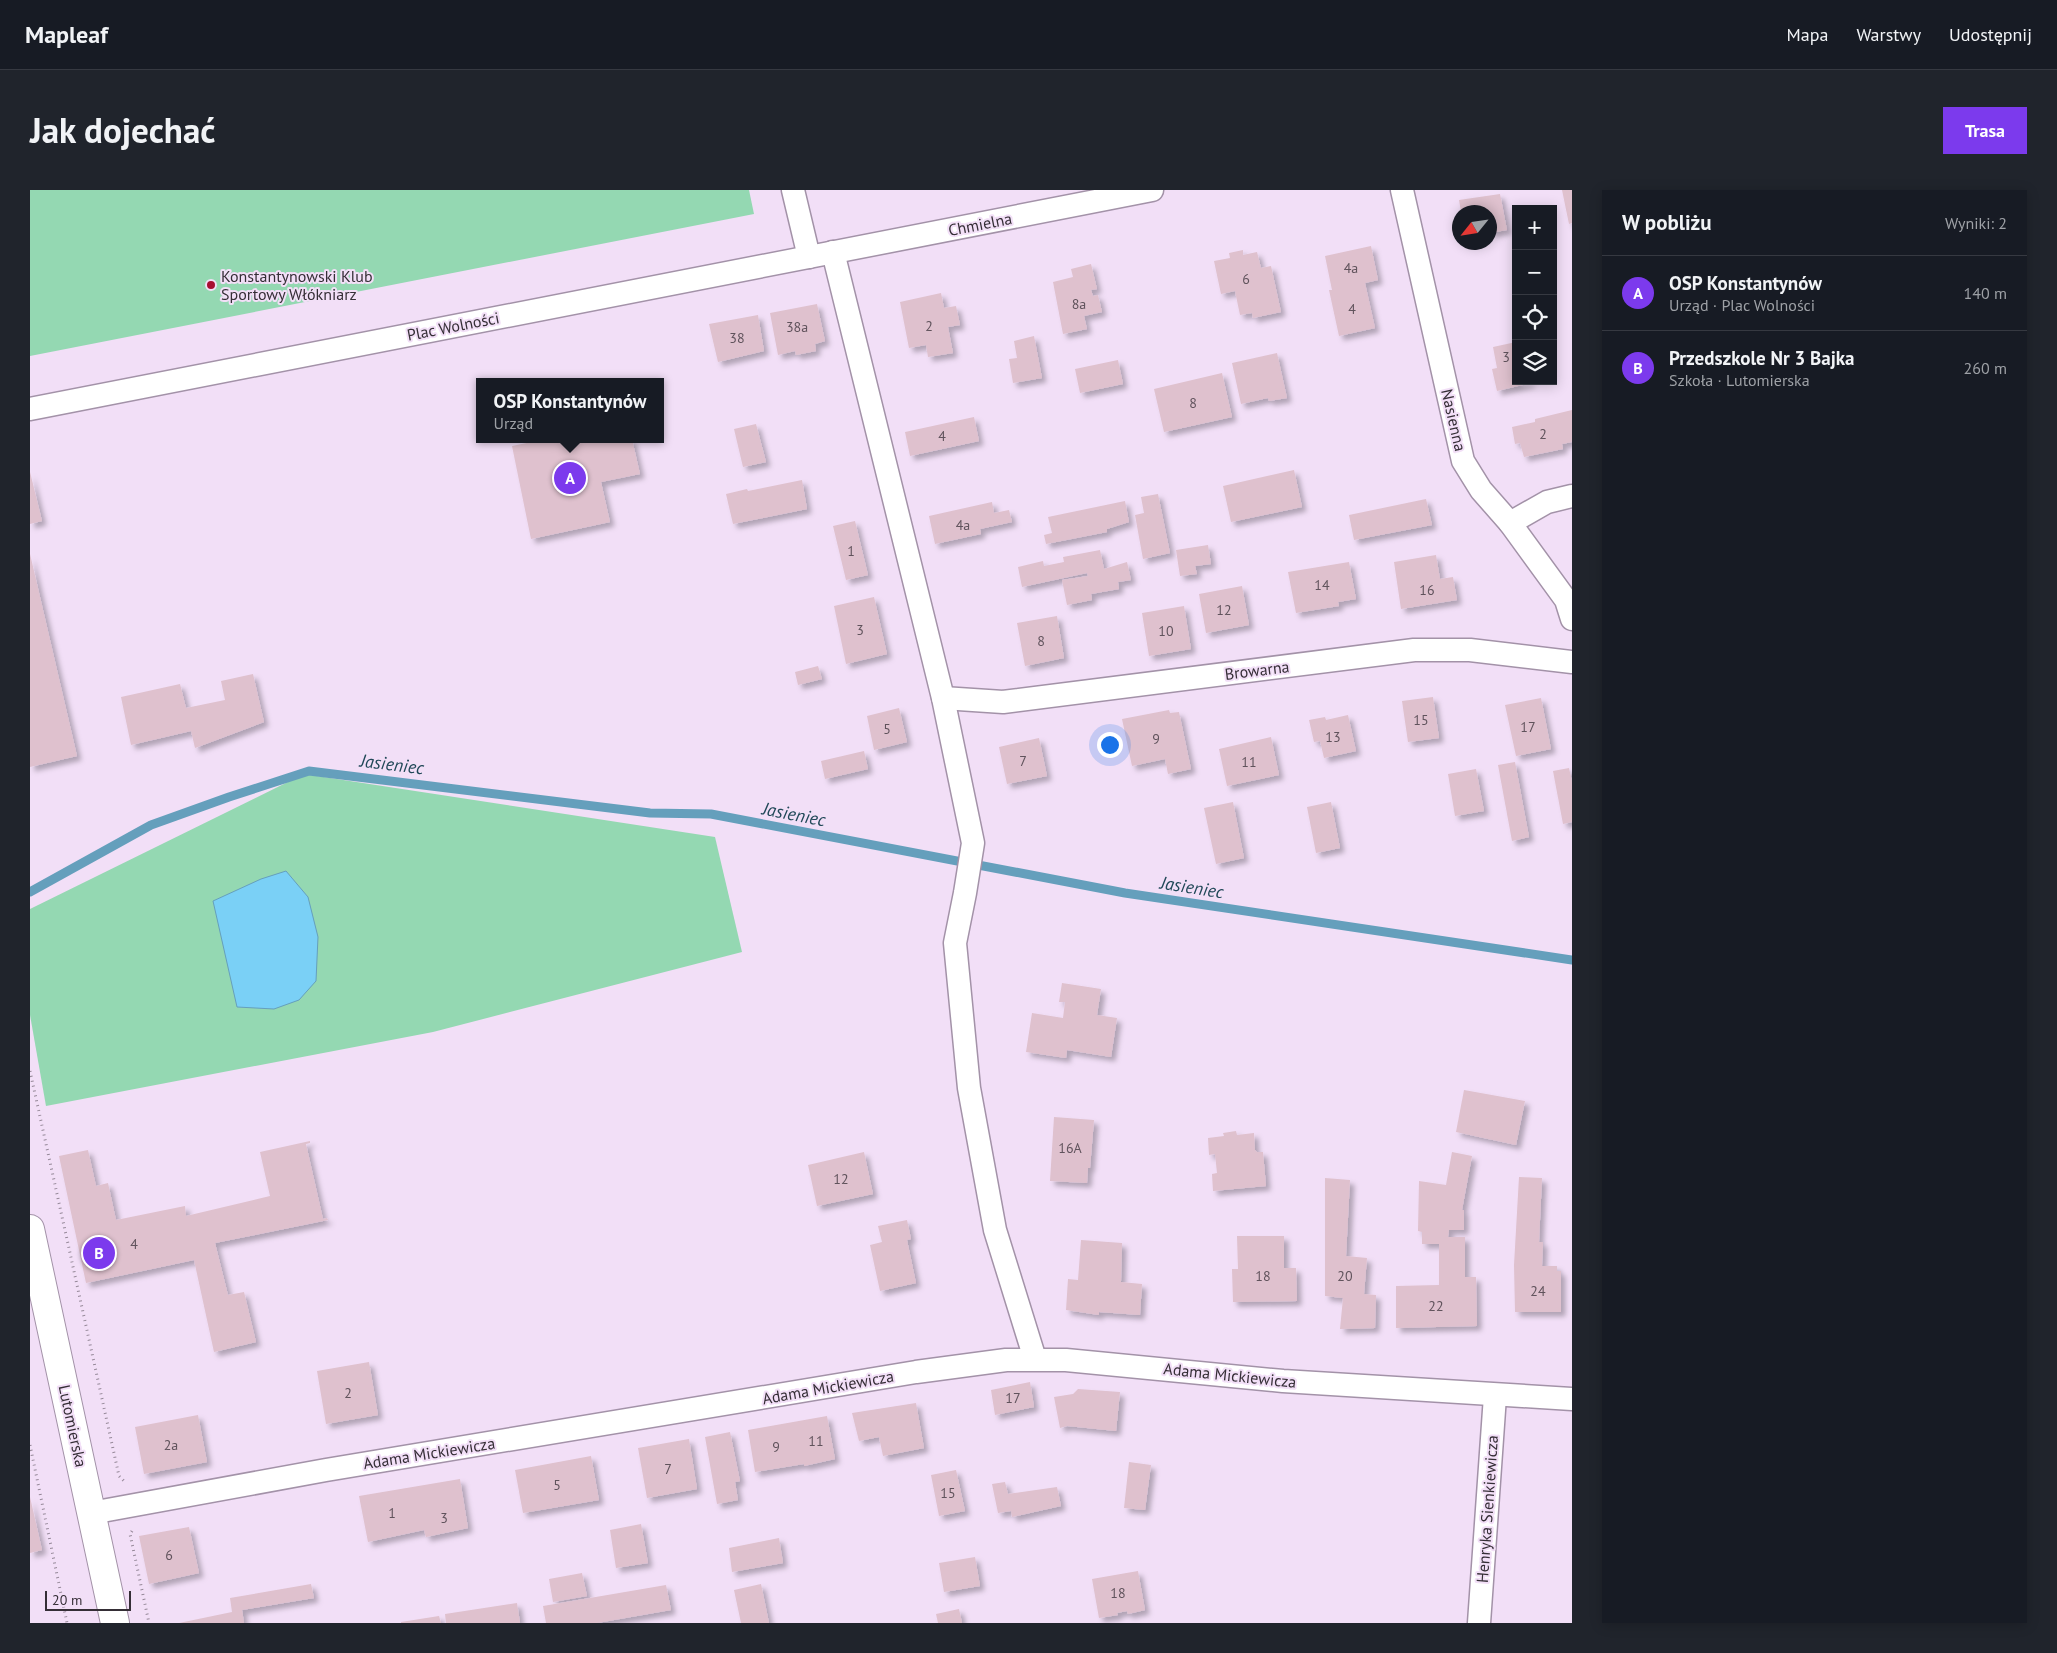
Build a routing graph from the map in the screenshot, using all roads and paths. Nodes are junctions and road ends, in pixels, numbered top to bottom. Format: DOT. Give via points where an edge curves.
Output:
graph roads {
  1 [pos="794,190"];
  2 [pos="1152,190"];
  3 [pos="1402,190"];
  4 [pos="833,252"];
  5 [pos="809,257"];
  6 [pos="30,408"];
  7 [pos="1572,496"];
  8 [pos="1510,523"];
  9 [pos="1572,619"];
  10 [pos="1572,662"];
  11 [pos="943,698"];
  12 [pos="30,1071"];
  13 [pos="30,1229"];
  14 [pos="1036,1359"];
  15 [pos="1495,1396"];
  16 [pos="1572,1400"];
  17 [pos="30,1445"];
  18 [pos="126,1482"];
  19 [pos="91,1513"];
  20 [pos="134,1527"];
  21 [pos="67,1623"];
  22 [pos="115,1623"];
  23 [pos="149,1623"];
  24 [pos="1480,1623"];
  1 -- 5 [label="street"];
  2 -- 4 [label="street, Chmielna"];
  3 -- 8 [label="street, Nasienna" via="1463,460 1481,490"];
  4 -- 5 [label="street, Chmielna"];
  4 -- 11 [label="street"];
  5 -- 6 [label="street, Plac Wolności"];
  7 -- 8 [label="street" via="1546,502"];
  8 -- 9 [label="street, Nasienna" via="1566,600"];
  10 -- 11 [label="street, Browarna" via="1470,650 1414,650 1003,702"];
  11 -- 14 [label="street" via="973,843 955,943 969,1088 996,1230"];
  12 -- 18 [label="path" via="119,1476"];
  13 -- 19 [label="main road, Lutomierska"];
  14 -- 15 [label="street, Adama Mickiewicza"];
  14 -- 19 [label="street, Adama Mickiewicza" via="916,1372 326,1470"];
  15 -- 16 [label="street, Adama Mickiewicza"];
  15 -- 24 [label="street, Henryka Sienkiewicza"];
  17 -- 21 [label="path"];
  19 -- 22 [label="main road, Lutomierska"];
  20 -- 23 [label="path" via="130,1534"];
}
